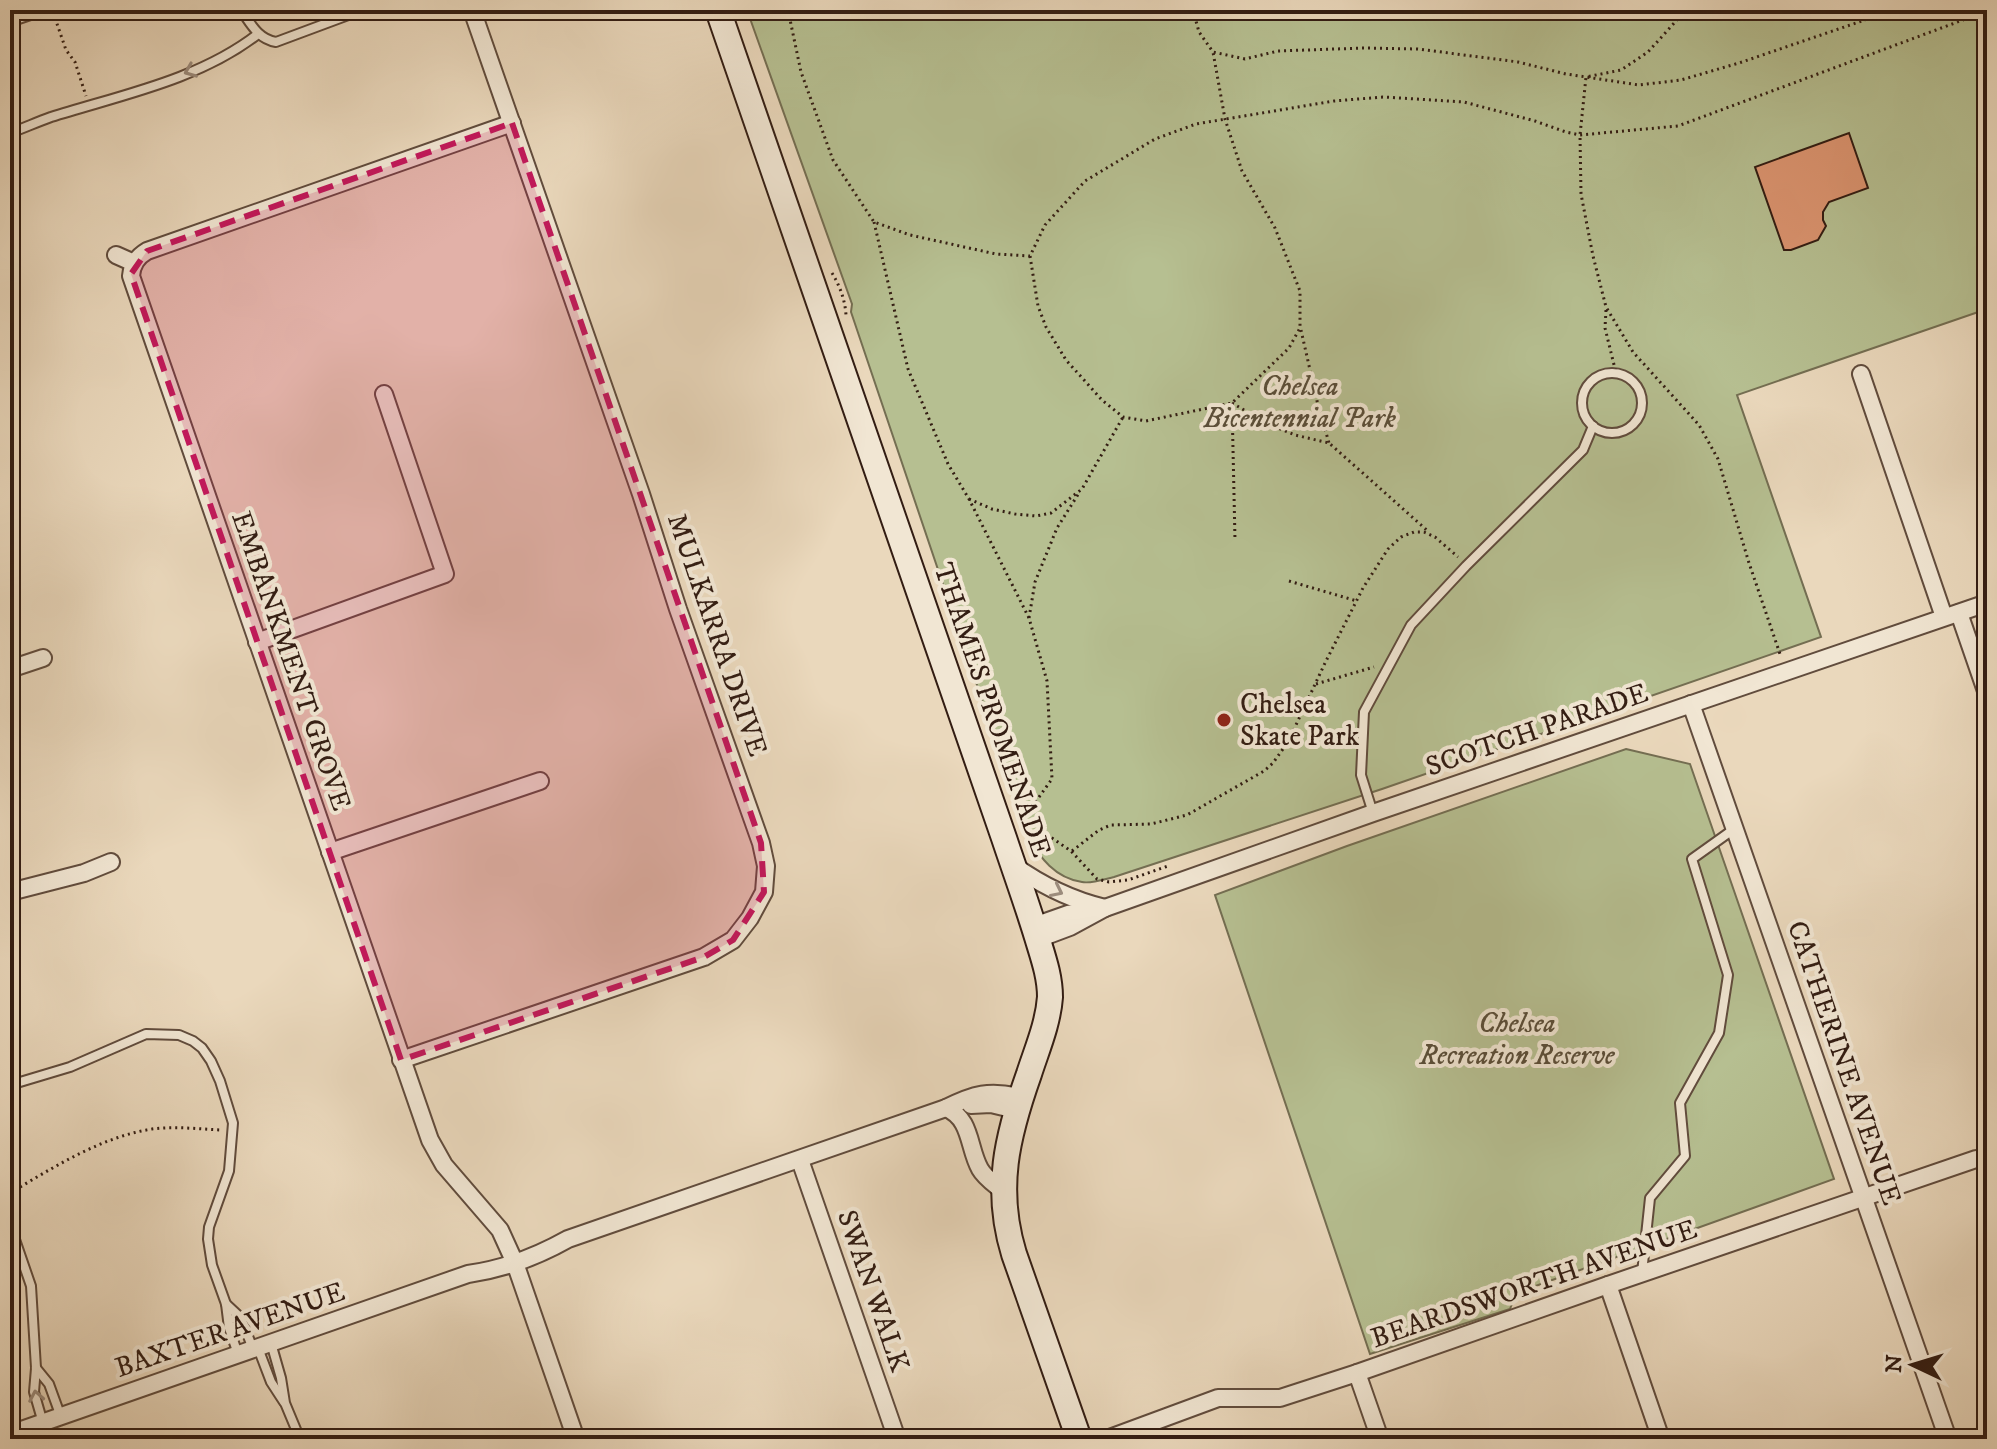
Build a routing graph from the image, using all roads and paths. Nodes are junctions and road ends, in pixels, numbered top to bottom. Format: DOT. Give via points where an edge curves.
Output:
graph roads {
  1 [pos="45,10"];
  2 [pos="52,10"];
  3 [pos="241,10"];
  4 [pos="362,10"];
  5 [pos="472,10"];
  6 [pos="718,10"];
  7 [pos="788,10"];
  8 [pos="1193,10"];
  9 [pos="1686,10"];
  10 [pos="1848,10"];
  11 [pos="1894,10"];
  12 [pos="1987,11"];
  13 [pos="1865,20"];
  14 [pos="10,22"];
  15 [pos="258,34"];
  16 [pos="1213,52"];
  17 [pos="1586,77"];
  18 [pos="90,107"];
  19 [pos="1225,119"];
  20 [pos="512,123"];
  21 [pos="10,133"];
  22 [pos="1580,135"];
  23 [pos="874,222"];
  24 [pos="116,255"];
  25 [pos="1030,256"];
  26 [pos="134,263"];
  27 [pos="830,270"];
  28 [pos="1606,307"];
  29 [pos="846,318"];
  30 [pos="1300,328"];
  31 [pos="1616,373"];
  32 [pos="1861,374"];
  33 [pos="384,394"];
  34 [pos="1232,403"];
  35 [pos="1123,417"];
  36 [pos="1593,426"];
  37 [pos="1329,443"];
  38 [pos="1082,489"];
  39 [pos="969,499"];
  40 [pos="1435,537"];
  41 [pos="1235,540"];
  42 [pos="1466,566"];
  43 [pos="1289,581"];
  44 [pos="1357,601"];
  45 [pos="1987,603"];
  46 [pos="1951,615"];
  47 [pos="1029,618"];
  48 [pos="257,642"];
  49 [pos="43,658"];
  50 [pos="1391,662"];
  51 [pos="10,669"];
  52 [pos="1787,673"];
  53 [pos="1316,684"];
  54 [pos="1987,694"];
  55 [pos="1691,704"];
  56 [pos="540,781"];
  57 [pos="1016,810"];
  58 [pos="1373,813"];
  59 [pos="1024,819"];
  60 [pos="1734,829"];
  61 [pos="1071,851"];
  62 [pos="330,852"];
  63 [pos="111,862"];
  64 [pos="1013,865"];
  65 [pos="1128,880"];
  66 [pos="10,892"];
  67 [pos="1105,908"];
  68 [pos="1036,933"];
  69 [pos="401,1060"];
  70 [pos="10,1085"];
  71 [pos="1018,1104"];
  72 [pos="946,1108"];
  73 [pos="233,1131"];
  74 [pos="800,1160"];
  75 [pos="1981,1161"];
  76 [pos="1004,1192"];
  77 [pos="10,1193"];
  78 [pos="1863,1198"];
  79 [pos="10,1225"];
  80 [pos="513,1258"];
  81 [pos="1642,1273"];
  82 [pos="1608,1285"];
  83 [pos="226,1304"];
  84 [pos="255,1348"];
  85 [pos="36,1368"];
  86 [pos="1357,1373"];
  87 [pos="285,1403"];
  88 [pos="61,1417"];
  89 [pos="43,1423"];
  90 [pos="10,1434"];
  91 [pos="300,1439"];
  92 [pos="576,1439"];
  93 [pos="897,1439"];
  94 [pos="1079,1439"];
  95 [pos="1107,1439"];
  96 [pos="1380,1439"];
  97 [pos="1661,1439"];
  98 [pos="1948,1439"];
  1 -- 14 [label="lane"];
  2 -- 18 [label="path"];
  3 -- 15 [label="lane"];
  4 -- 15 [label="lane" via="277,41"];
  5 -- 20 [label="street, MULKARRA DRIVE"];
  6 -- 64 [label="main road, THAMES PROMENADE"];
  7 -- 23 [label="path" via="801,72 833,160"];
  8 -- 16 [label="path" via="1199,32"];
  9 -- 17 [label="path" via="1648,52 1621,70"];
  10 -- 13 [label="path"];
  11 -- 13 [label="path"];
  12 -- 22 [label="path" via="1678,126"];
  13 -- 17 [label="path" via="1681,80 1639,85"];
  15 -- 18 [label="lane, one-way" via="216,61"];
  16 -- 17 [label="path" via="1245,59 1278,51 1418,49"];
  16 -- 19 [label="path"];
  17 -- 22 [label="path"];
  18 -- 21 [label="lane"];
  19 -- 22 [label="path" via="1383,97 1464,102"];
  19 -- 25 [label="path" via="1155,139 1085,181 1045,225"];
  19 -- 30 [label="path" via="1242,171 1275,228 1300,291"];
  20 -- 26 [label="street" via="147,251"];
  20 -- 69 [label="street, MULKARRA DRIVE" via="761,843 764,892 733,940 704,957"];
  22 -- 28 [label="path" via="1581,194"];
  23 -- 25 [label="path" via="996,254"];
  23 -- 39 [label="path" via="908,369 948,464"];
  24 -- 26 [label="street"];
  25 -- 35 [label="path" via="1046,327 1066,360"];
  26 -- 48 [label="street, EMBANKMENT GROVE" via="132,282"];
  27 -- 29 [label="path"];
  28 -- 31 [label="path" via="1605,328"];
  28 -- 52 [label="path" via="1633,352 1699,425 1718,459"];
  30 -- 34 [label="path" via="1289,348"];
  30 -- 37 [label="path"];
  31 -- 36 [label="lane" via="1597,377 1585,391 1583,410"];
  31 -- 36 [label="lane" via="1626,375 1640,390 1638,419 1612,433"];
  32 -- 46 [label="street"];
  33 -- 48 [label="street" via="445,574"];
  34 -- 35 [label="path" via="1146,421"];
  34 -- 37 [label="path" via="1268,424"];
  34 -- 41 [label="path"];
  35 -- 38 [label="path"];
  36 -- 42 [label="lane" via="1583,450"];
  37 -- 40 [label="path"];
  38 -- 39 [label="path" via="1051,513 1036,516 992,509"];
  38 -- 47 [label="path" via="1057,528 1035,582"];
  39 -- 47 [label="path"];
  40 -- 42 [label="path"];
  40 -- 61 [label="path" via="1414,532 1388,549 1288,742 1264,771 1187,815 1151,824 1111,825"];
  42 -- 50 [label="lane" via="1411,625"];
  43 -- 44 [label="path"];
  45 -- 46 [label="street, SCOTCH PARADE"];
  46 -- 52 [label="street, SCOTCH PARADE"];
  46 -- 54 [label="street"];
  47 -- 59 [label="path" via="1047,681 1052,779"];
  48 -- 62 [label="street, EMBANKMENT GROVE"];
  49 -- 51 [label="street"];
  50 -- 53 [label="path"];
  50 -- 58 [label="lane" via="1364,712 1361,775"];
  52 -- 55 [label="street, SCOTCH PARADE"];
  55 -- 58 [label="street, SCOTCH PARADE"];
  55 -- 60 [label="street, CATHERINE AVENUE"];
  56 -- 62 [label="street"];
  57 -- 59 [label="path"];
  58 -- 67 [label="street, SCOTCH PARADE"];
  59 -- 61 [label="path"];
  60 -- 78 [label="street, CATHERINE AVENUE"];
  60 -- 81 [label="lane" via="1692,859 1728,975 1719,1033 1680,1103 1685,1156 1650,1198"];
  61 -- 65 [label="path" via="1097,879"];
  62 -- 69 [label="street, EMBANKMENT GROVE"];
  63 -- 66 [label="street"];
  64 -- 67 [label="street, one-way" via="1050,888"];
  64 -- 68 [label="main road, THAMES PROMENADE"];
  67 -- 68 [label="street, SCOTCH PARADE" via="1068,914"];
  68 -- 71 [label="main road, THAMES PROMENADE" via="1048,976 1048,1008"];
  69 -- 80 [label="street, EMBANKMENT GROVE" via="444,1165 500,1230"];
  70 -- 73 [label="lane" via="70,1067 141,1036 179,1035 198,1044 211,1061"];
  71 -- 72 [label="street, BAXTER AVENUE" via="998,1093 980,1093"];
  71 -- 76 [label="main road, THAMES PROMENADE" via="1007,1145"];
  72 -- 74 [label="street, BAXTER AVENUE"];
  72 -- 76 [label="street" via="965,1125 981,1171"];
  73 -- 77 [label="path" via="140,1132 96,1147"];
  73 -- 83 [label="lane" via="227,1180 208,1235"];
  74 -- 80 [label="street, BAXTER AVENUE" via="568,1239 544,1253"];
  74 -- 93 [label="street, SWAN WALK"];
  75 -- 78 [label="street, BEARDSWORTH AVENUE"];
  76 -- 94 [label="main road, THAMES PROMENADE" via="1011,1245"];
  78 -- 81 [label="street, BEARDSWORTH AVENUE"];
  78 -- 98 [label="street, CATHERINE AVENUE"];
  79 -- 85 [label="lane" via="31,1286"];
  80 -- 84 [label="street, BAXTER AVENUE" via="493,1271 468,1274"];
  80 -- 92 [label="street, EMBANKMENT GROVE"];
  81 -- 82 [label="street, BEARDSWORTH AVENUE"];
  82 -- 86 [label="street, BEARDSWORTH AVENUE"];
  82 -- 97 [label="street"];
  83 -- 84 [label="lane" via="241,1318"];
  83 -- 84 [label="lane" via="229,1328"];
  84 -- 87 [label="lane"];
  84 -- 87 [label="lane" via="283,1383"];
  84 -- 88 [label="street, BAXTER AVENUE"];
  85 -- 88 [label="lane" via="49,1384"];
  89 -- 85 [label="lane, one-way" via="34,1392"];
  86 -- 95 [label="street, BEARDSWORTH AVENUE" via="1280,1398 1218,1398"];
  86 -- 96 [label="street"];
  87 -- 91 [label="lane"];
  88 -- 89 [label="street, BAXTER AVENUE"];
  89 -- 90 [label="street, BAXTER AVENUE"];
}
